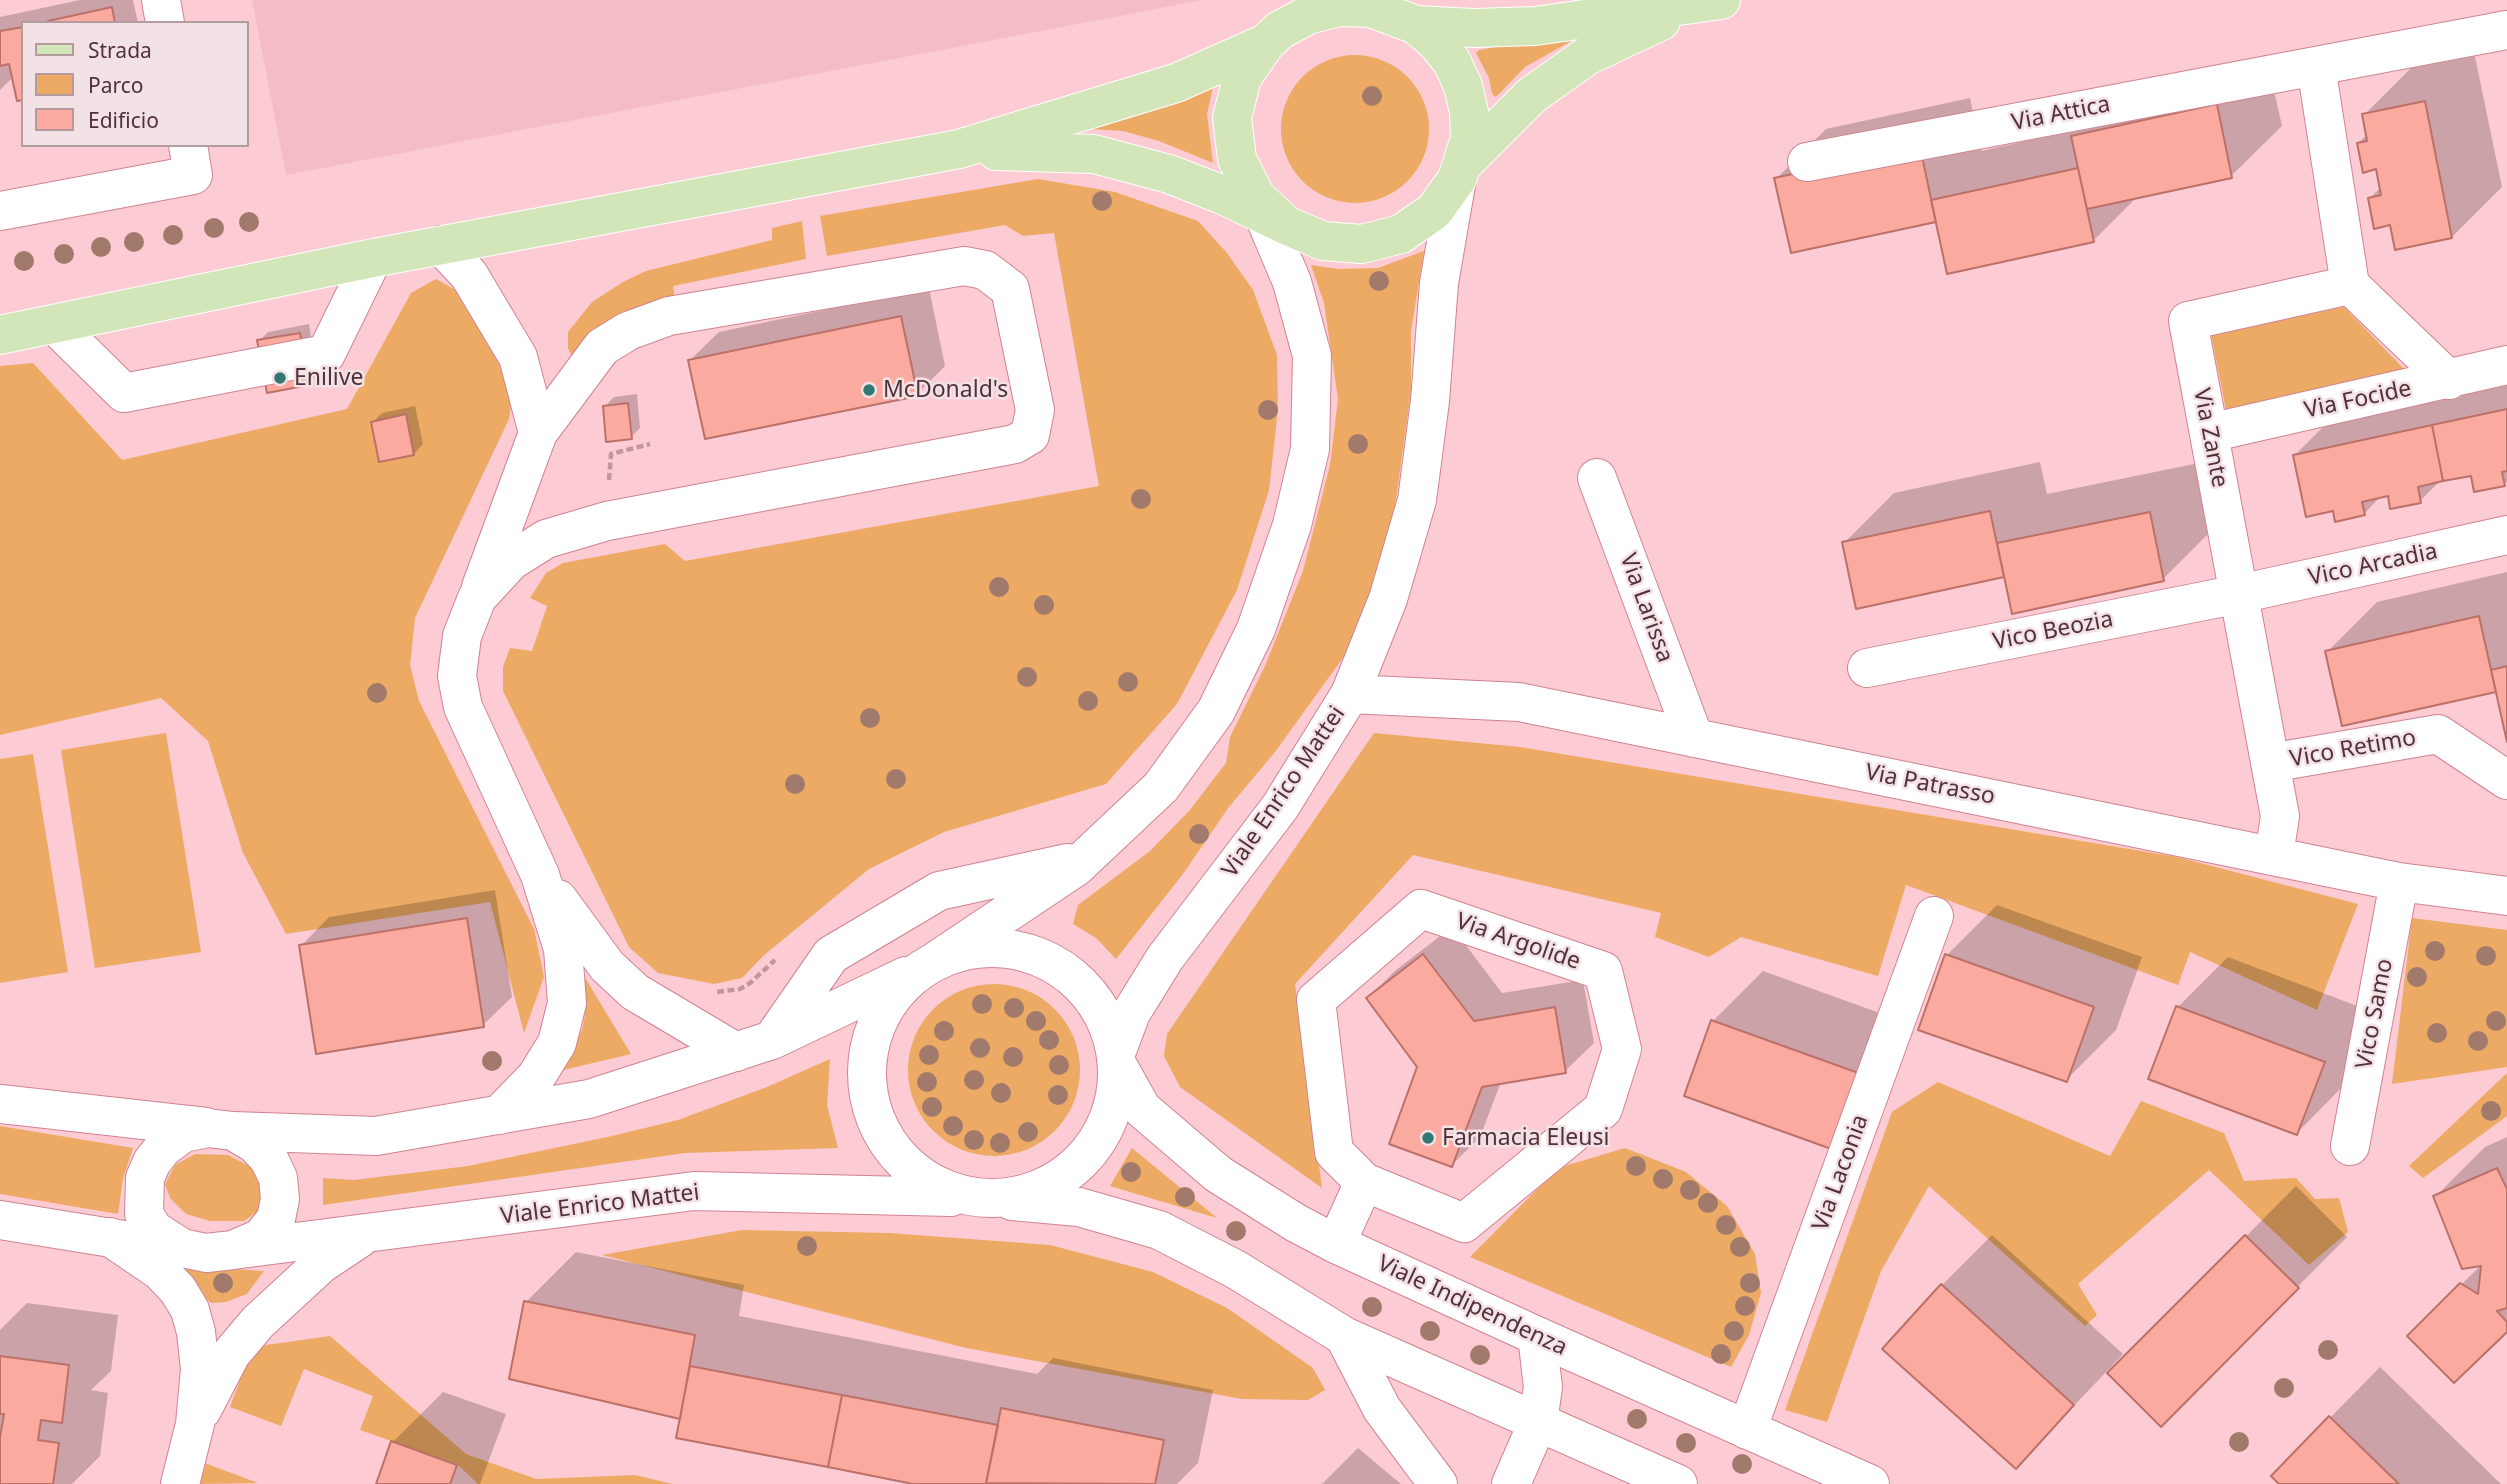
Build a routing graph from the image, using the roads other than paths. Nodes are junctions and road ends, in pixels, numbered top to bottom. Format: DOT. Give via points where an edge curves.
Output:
graph roads {
  1 [pos="161,0"];
  2 [pos="1707,3"];
  3 [pos="1405,14"];
  4 [pos="165,21"];
  5 [pos="1279,24"];
  6 [pos="2507,30"];
  7 [pos="2316,66"];
  8 [pos="958,149"];
  9 [pos="190,160"];
  10 [pos="1807,162"];
  11 [pos="1460,171"];
  12 [pos="0,211"];
  13 [pos="1269,212"];
  14 [pos="441,246"];
  15 [pos="373,258"];
  16 [pos="2350,285"];
  17 [pos="55,325"];
  18 [pos="0,335"];
  19 [pos="2507,365"];
  20 [pos="2449,380"];
  21 [pos="537,433"];
  22 [pos="2209,433"];
  23 [pos="1597,478"];
  24 [pos="513,498"];
  25 [pos="585,528"];
  26 [pos="2507,535"];
  27 [pos="2239,594"];
  28 [pos="477,598"];
  29 [pos="1867,668"];
  30 [pos="1350,694"];
  31 [pos="1694,738"];
  32 [pos="2270,763"];
  33 [pos="2507,780"];
  34 [pos="2274,855"];
  35 [pos="1083,860"];
  36 [pos="540,875"];
  37 [pos="2399,882"];
  38 [pos="2507,896"];
  39 [pos="1934,916"];
  40 [pos="928,965"];
  41 [pos="772,1040"];
  42 [pos="736,1052"];
  43 [pos="1117,1060"];
  44 [pos="0,1104"];
  45 [pos="499,1115"];
  46 [pos="221,1129"];
  47 [pos="2350,1146"];
  48 [pos="1364,1182"];
  49 [pos="981,1199"];
  50 [pos="0,1220"];
  51 [pos="278,1232"];
  52 [pos="364,1236"];
  53 [pos="159,1244"];
  54 [pos="1336,1244"];
  55 [pos="258,1322"];
  56 [pos="1344,1336"];
  57 [pos="1537,1336"];
  58 [pos="1538,1422"];
  59 [pos="195,1424"];
  60 [pos="1747,1430"];
  61 [pos="1592,1446"];
  62 [pos="180,1484"];
  63 [pos="1438,1484"];
  64 [pos="1512,1484"];
  65 [pos="1678,1484"];
  66 [pos="1870,1484"];
  1 -- 4 [label="street"];
  2 -- 3 [label="main road" via="1535,26 1474,28"];
  2 -- 11 [label="main road" via="1587,56 1532,95"];
  3 -- 5 [label="main road" via="1339,7"];
  3 -- 11 [label="main road" via="1436,41 1463,86 1470,138"];
  5 -- 8 [label="main road" via="1176,83"];
  5 -- 13 [label="main road" via="1242,78 1233,118 1237,159"];
  6 -- 7 [label="street, Via Attica"];
  7 -- 10 [label="street, Via Attica"];
  7 -- 16 [label="street"];
  8 -- 13 [label="main road" via="1094,154 1169,174"];
  8 -- 14 [label="main road"];
  9 -- 12 [label="street"];
  11 -- 13 [label="main road" via="1434,211 1401,233 1362,244 1322,241"];
  11 -- 30 [label="street, Viale Enrico Mattei" via="1439,283 1416,500 1388,599"];
  13 -- 35 [label="street" via="1312,356 1310,449 1292,525 1256,629 1216,711 1161,787"];
  14 -- 15 [label="main road"];
  14 -- 21 [label="street" via="469,275 519,357"];
  15 -- 17 [label="main road"];
  15 -- 17 [label="street" via="326,354 124,393"];
  16 -- 20 [label="street"];
  16 -- 22 [label="street, Via Zante" via="2188,321"];
  17 -- 18 [label="main road"];
  19 -- 20 [label="street, Via Focide"];
  20 -- 22 [label="street, Via Focide"];
  21 -- 24 [label="street"];
  21 -- 25 [label="street" via="602,347 628,331 669,316 964,265 985,270 1010,289 1035,410 1030,435 1015,444"];
  22 -- 27 [label="street, Via Zante"];
  23 -- 31 [label="street, Via Larissa"];
  24 -- 25 [label="street" via="544,523"];
  24 -- 28 [label="street"];
  25 -- 28 [label="street" via="546,539 511,561"];
  26 -- 27 [label="street, Vico Arcadia"];
  27 -- 29 [label="street, Vico Beozia"];
  27 -- 32 [label="street, Via Zante"];
  28 -- 36 [label="street" via="462,636 457,676 463,707"];
  30 -- 31 [label="street, Via Patrasso" via="1519,702"];
  30 -- 43 [label="street, Viale Enrico Mattei" via="1280,807 1165,958 1131,1013"];
  31 -- 34 [label="street, Via Patrasso"];
  32 -- 33 [label="street, Vico Retimo" via="2438,734"];
  32 -- 34 [label="street, Via Zante" via="2280,816"];
  34 -- 37 [label="street, Via Patrasso"];
  35 -- 40 [label="street"];
  35 -- 41 [label="street" via="939,891 831,955"];
  36 -- 42 [label="street" via="607,966 635,992"];
  36 -- 45 [label="street" via="563,949 567,1003 557,1043 536,1077"];
  37 -- 38 [label="street, Via Patrasso"];
  37 -- 47 [label="street, Vico Samo"];
  39 -- 60 [label="street, Via Laconia"];
  40 -- 41 [label="street"];
  40 -- 43 [label="street" via="982,947 1029,952 1070,974 1101,1009"];
  40 -- 49 [label="street" via="886,1004 867,1050 868,1100 887,1145 922,1179"];
  41 -- 42 [label="street"];
  42 -- 45 [label="street" via="589,1099"];
  43 -- 49 [label="street" via="1114,1107 1097,1143 1069,1173 1034,1192"];
  43 -- 54 [label="street, Viale Indipendenza" via="1142,1109 1218,1174"];
  44 -- 46 [label="street"];
  45 -- 46 [label="street" via="376,1136"];
  46 -- 51 [label="street" via="255,1143 269,1159 278,1178"];
  46 -- 53 [label="street" via="183,1133 152,1162 145,1178"];
  48 -- 48 [label="street, Via Argolide" via="1464,1223 1603,1109 1622,1049 1604,971 1421,909 1315,1000 1334,1152"];
  48 -- 54 [label="street"];
  49 -- 52 [label="street, Viale Enrico Mattei" via="694,1191"];
  49 -- 56 [label="street" via="1079,1208 1159,1230 1235,1269"];
  50 -- 53 [label="street"];
  51 -- 52 [label="street, Viale Enrico Mattei"];
  51 -- 53 [label="street" via="233,1251 206,1253"];
  51 -- 55 [label="street" via="278,1287"];
  52 -- 55 [label="street" via="321,1264"];
  53 -- 59 [label="street" via="196,1332 200,1369"];
  54 -- 57 [label="street, Viale Indipendenza"];
  55 -- 59 [label="street" via="232,1354"];
  56 -- 58 [label="street"];
  56 -- 63 [label="street" via="1382,1409"];
  57 -- 58 [label="street" via="1543,1387"];
  57 -- 60 [label="street, Viale Indipendenza"];
  58 -- 61 [label="street"];
  58 -- 64 [label="street"];
  59 -- 62 [label="street"];
  60 -- 66 [label="street, Viale Indipendenza"];
  61 -- 64 [label="street" via="1545,1454"];
  61 -- 65 [label="street"];
}
